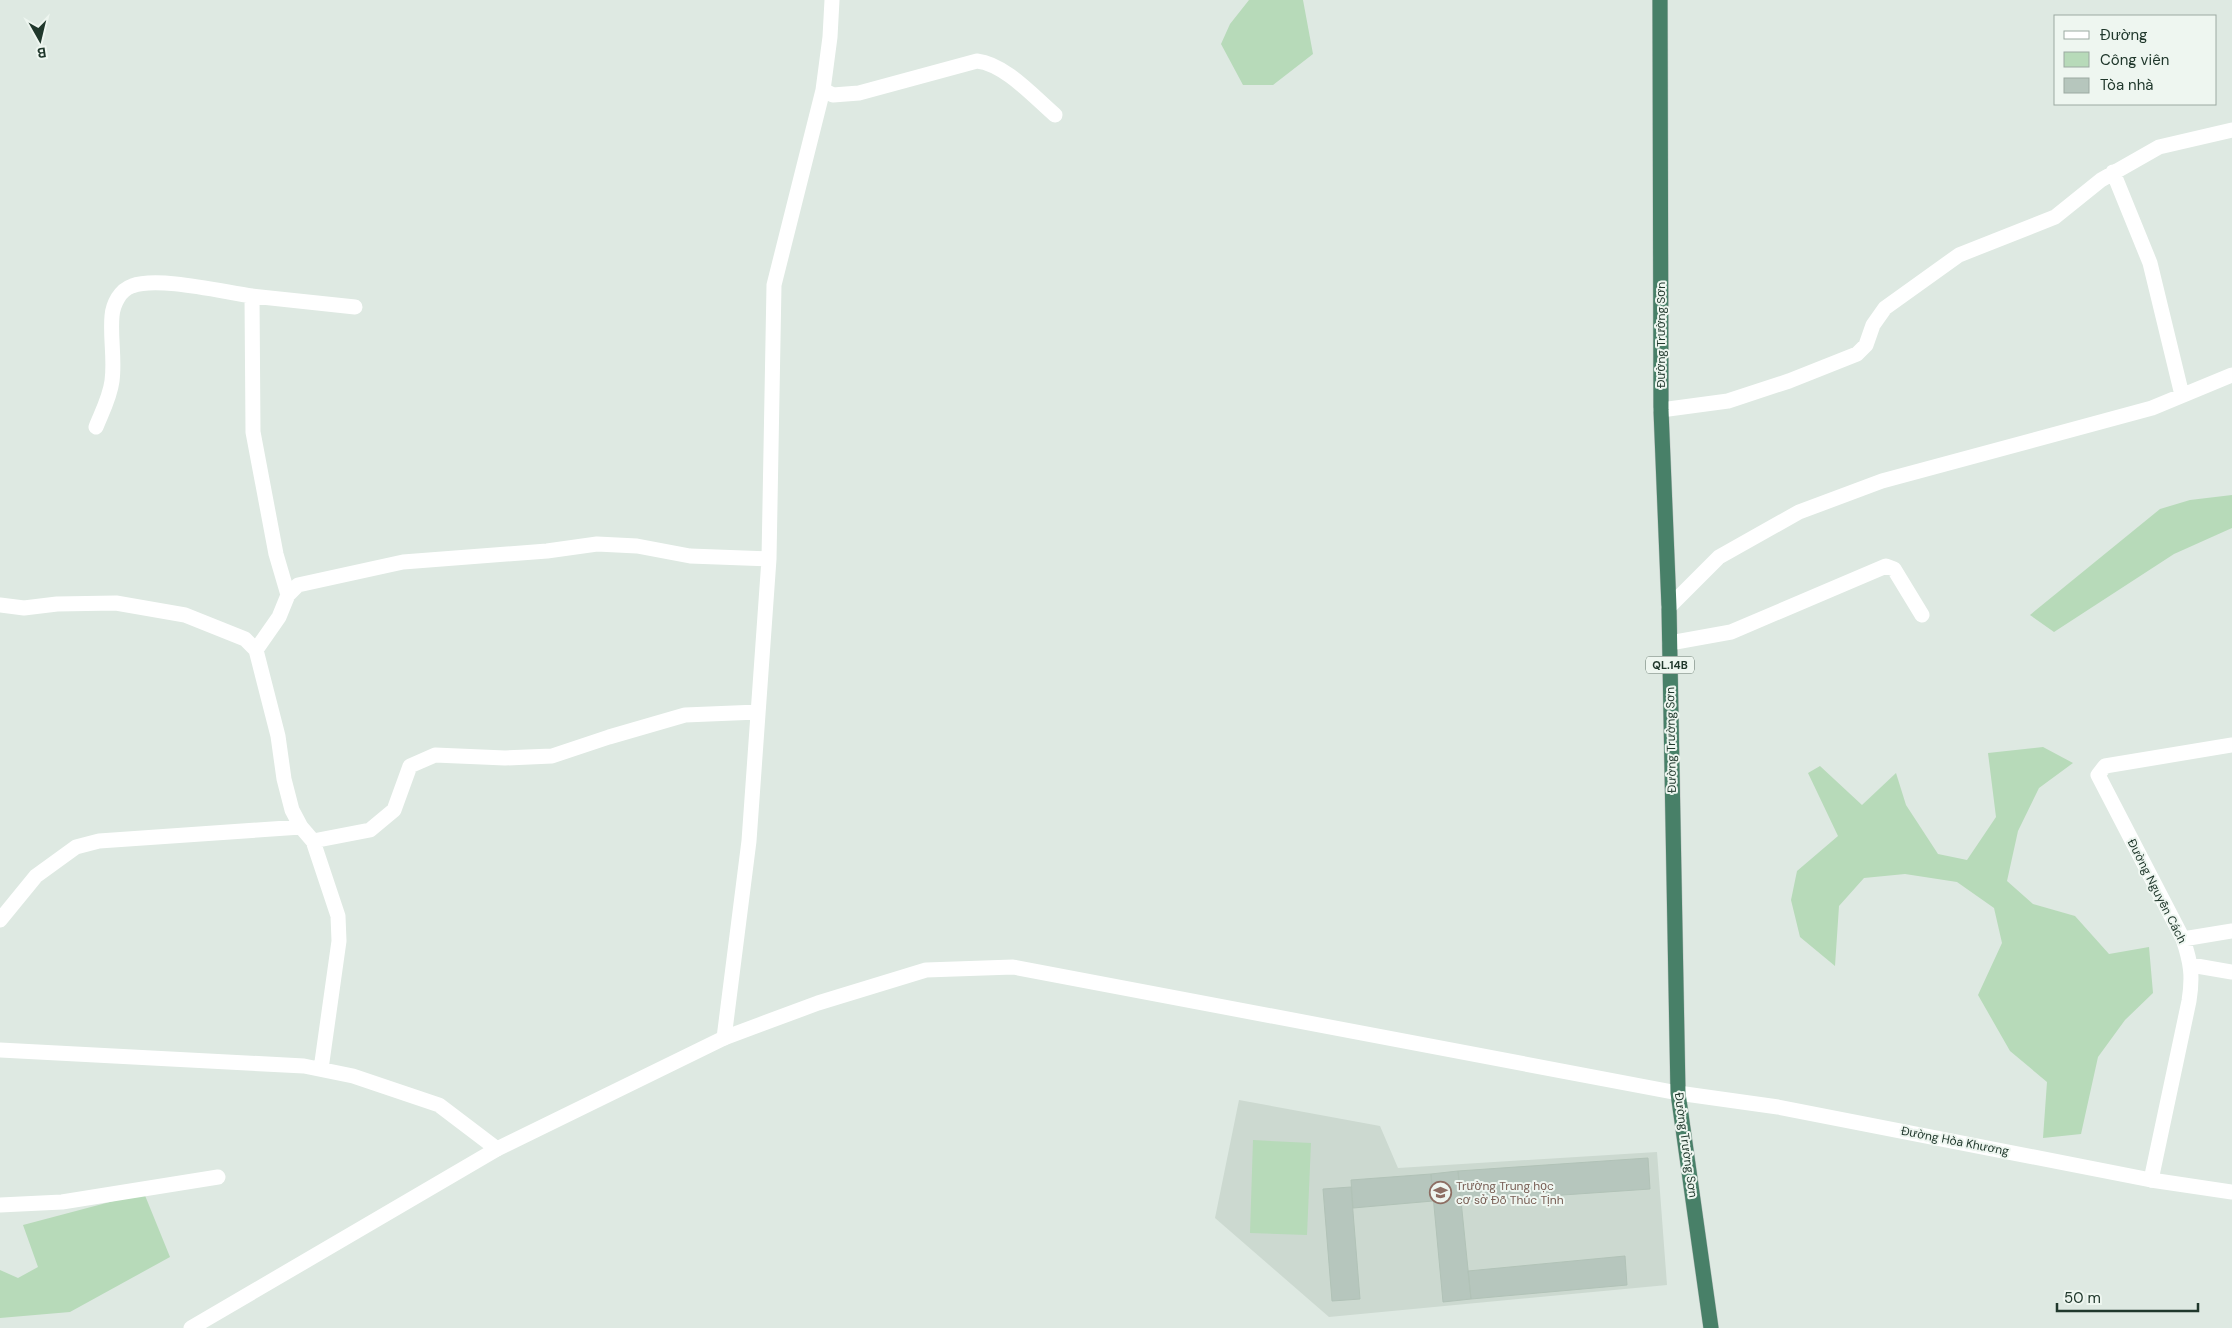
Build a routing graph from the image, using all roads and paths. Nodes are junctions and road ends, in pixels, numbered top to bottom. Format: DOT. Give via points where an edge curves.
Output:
graph roads {
  1 [pos="832,0"];
  2 [pos="1660,0"];
  3 [pos="823,90"];
  4 [pos="1055,115"];
  5 [pos="2232,130"];
  6 [pos="2113,172"];
  7 [pos="252,296"];
  8 [pos="355,307"];
  9 [pos="2232,374"];
  10 [pos="2182,395"];
  11 [pos="1661,410"];
  12 [pos="96,427"];
  13 [pos="769,559"];
  14 [pos="288,596"];
  15 [pos="0,605"];
  16 [pos="1669,607"];
  17 [pos="1922,615"];
  18 [pos="1670,643"];
  19 [pos="256,650"];
  20 [pos="758,712"];
  21 [pos="2232,745"];
  22 [pos="301,827"];
  23 [pos="313,841"];
  24 [pos="0,920"];
  25 [pos="2232,930"];
  26 [pos="2183,939"];
  27 [pos="2191,965"];
  28 [pos="2232,972"];
  29 [pos="724,1038"];
  30 [pos="0,1050"];
  31 [pos="320,1069"];
  32 [pos="1678,1093"];
  33 [pos="497,1149"];
  34 [pos="218,1177"];
  35 [pos="2151,1180"];
  36 [pos="2232,1192"];
  37 [pos="0,1205"];
  38 [pos="191,1328"];
  39 [pos="1712,1328"];
  1 -- 3 [label="street"];
  2 -- 11 [label="highway, Đường Trường Sơn / QL.14B"];
  3 -- 4 [label="street" via="833,95 859,93 977,61 988,62 1005,72"];
  3 -- 13 [label="street" via="774,285"];
  5 -- 6 [label="street" via="2159,147"];
  6 -- 10 [label="street" via="2150,262"];
  6 -- 11 [label="street" via="2072,200 2055,217 1959,255 1885,308 1873,325 1866,346 1857,354 1728,401"];
  7 -- 8 [label="street"];
  7 -- 12 [label="street" via="160,283 136,285 121,294 112,315 112,382"];
  7 -- 14 [label="street" via="253,432 276,554"];
  9 -- 10 [label="street"];
  10 -- 16 [label="street" via="2152,408 1882,482 1799,512 1719,557"];
  11 -- 16 [label="highway, Đường Trường Sơn / QL.14B"];
  13 -- 14 [label="street" via="690,556 637,546 597,544 403,562 298,585"];
  13 -- 20 [label="street"];
  14 -- 19 [label="street" via="279,618"];
  15 -- 19 [label="street" via="24,608 116,603 185,615 245,639"];
  16 -- 18 [label="highway, Đường Trường Sơn / QL.14B"];
  17 -- 18 [label="street" via="1894,569 1886,566 1731,632"];
  18 -- 32 [label="highway, Đường Trường Sơn / QL.14B"];
  19 -- 22 [label="street" via="278,736 284,779 292,810"];
  20 -- 23 [label="street" via="685,715 552,756 435,755 410,766 394,810 370,830"];
  20 -- 29 [label="street" via="749,841"];
  21 -- 26 [label="street, Đường Nguyễn Cách" via="2105,766 2098,776"];
  22 -- 23 [label="street"];
  22 -- 24 [label="street" via="99,841 76,847 36,876"];
  23 -- 31 [label="street" via="338,916 339,941"];
  25 -- 26 [label="street"];
  26 -- 27 [label="street, Đường Nguyễn Cách"];
  27 -- 28 [label="street"];
  27 -- 35 [label="street, Đường Nguyễn Cách" via="2189,1001"];
  29 -- 32 [label="street, Đường Hòa Khương" via="818,1003 926,970 1013,967"];
  29 -- 33 [label="street, Đường Hòa Khương"];
  30 -- 31 [label="street"];
  31 -- 33 [label="street" via="353,1076 439,1105"];
  32 -- 35 [label="street, Đường Hòa Khương" via="1778,1107"];
  32 -- 39 [label="highway, Đường Trường Sơn / QL.14B"];
  33 -- 38 [label="street, Đường Hòa Khương"];
  34 -- 37 [label="street" via="62,1202"];
  35 -- 36 [label="street, Đường Hòa Khương"];
}
